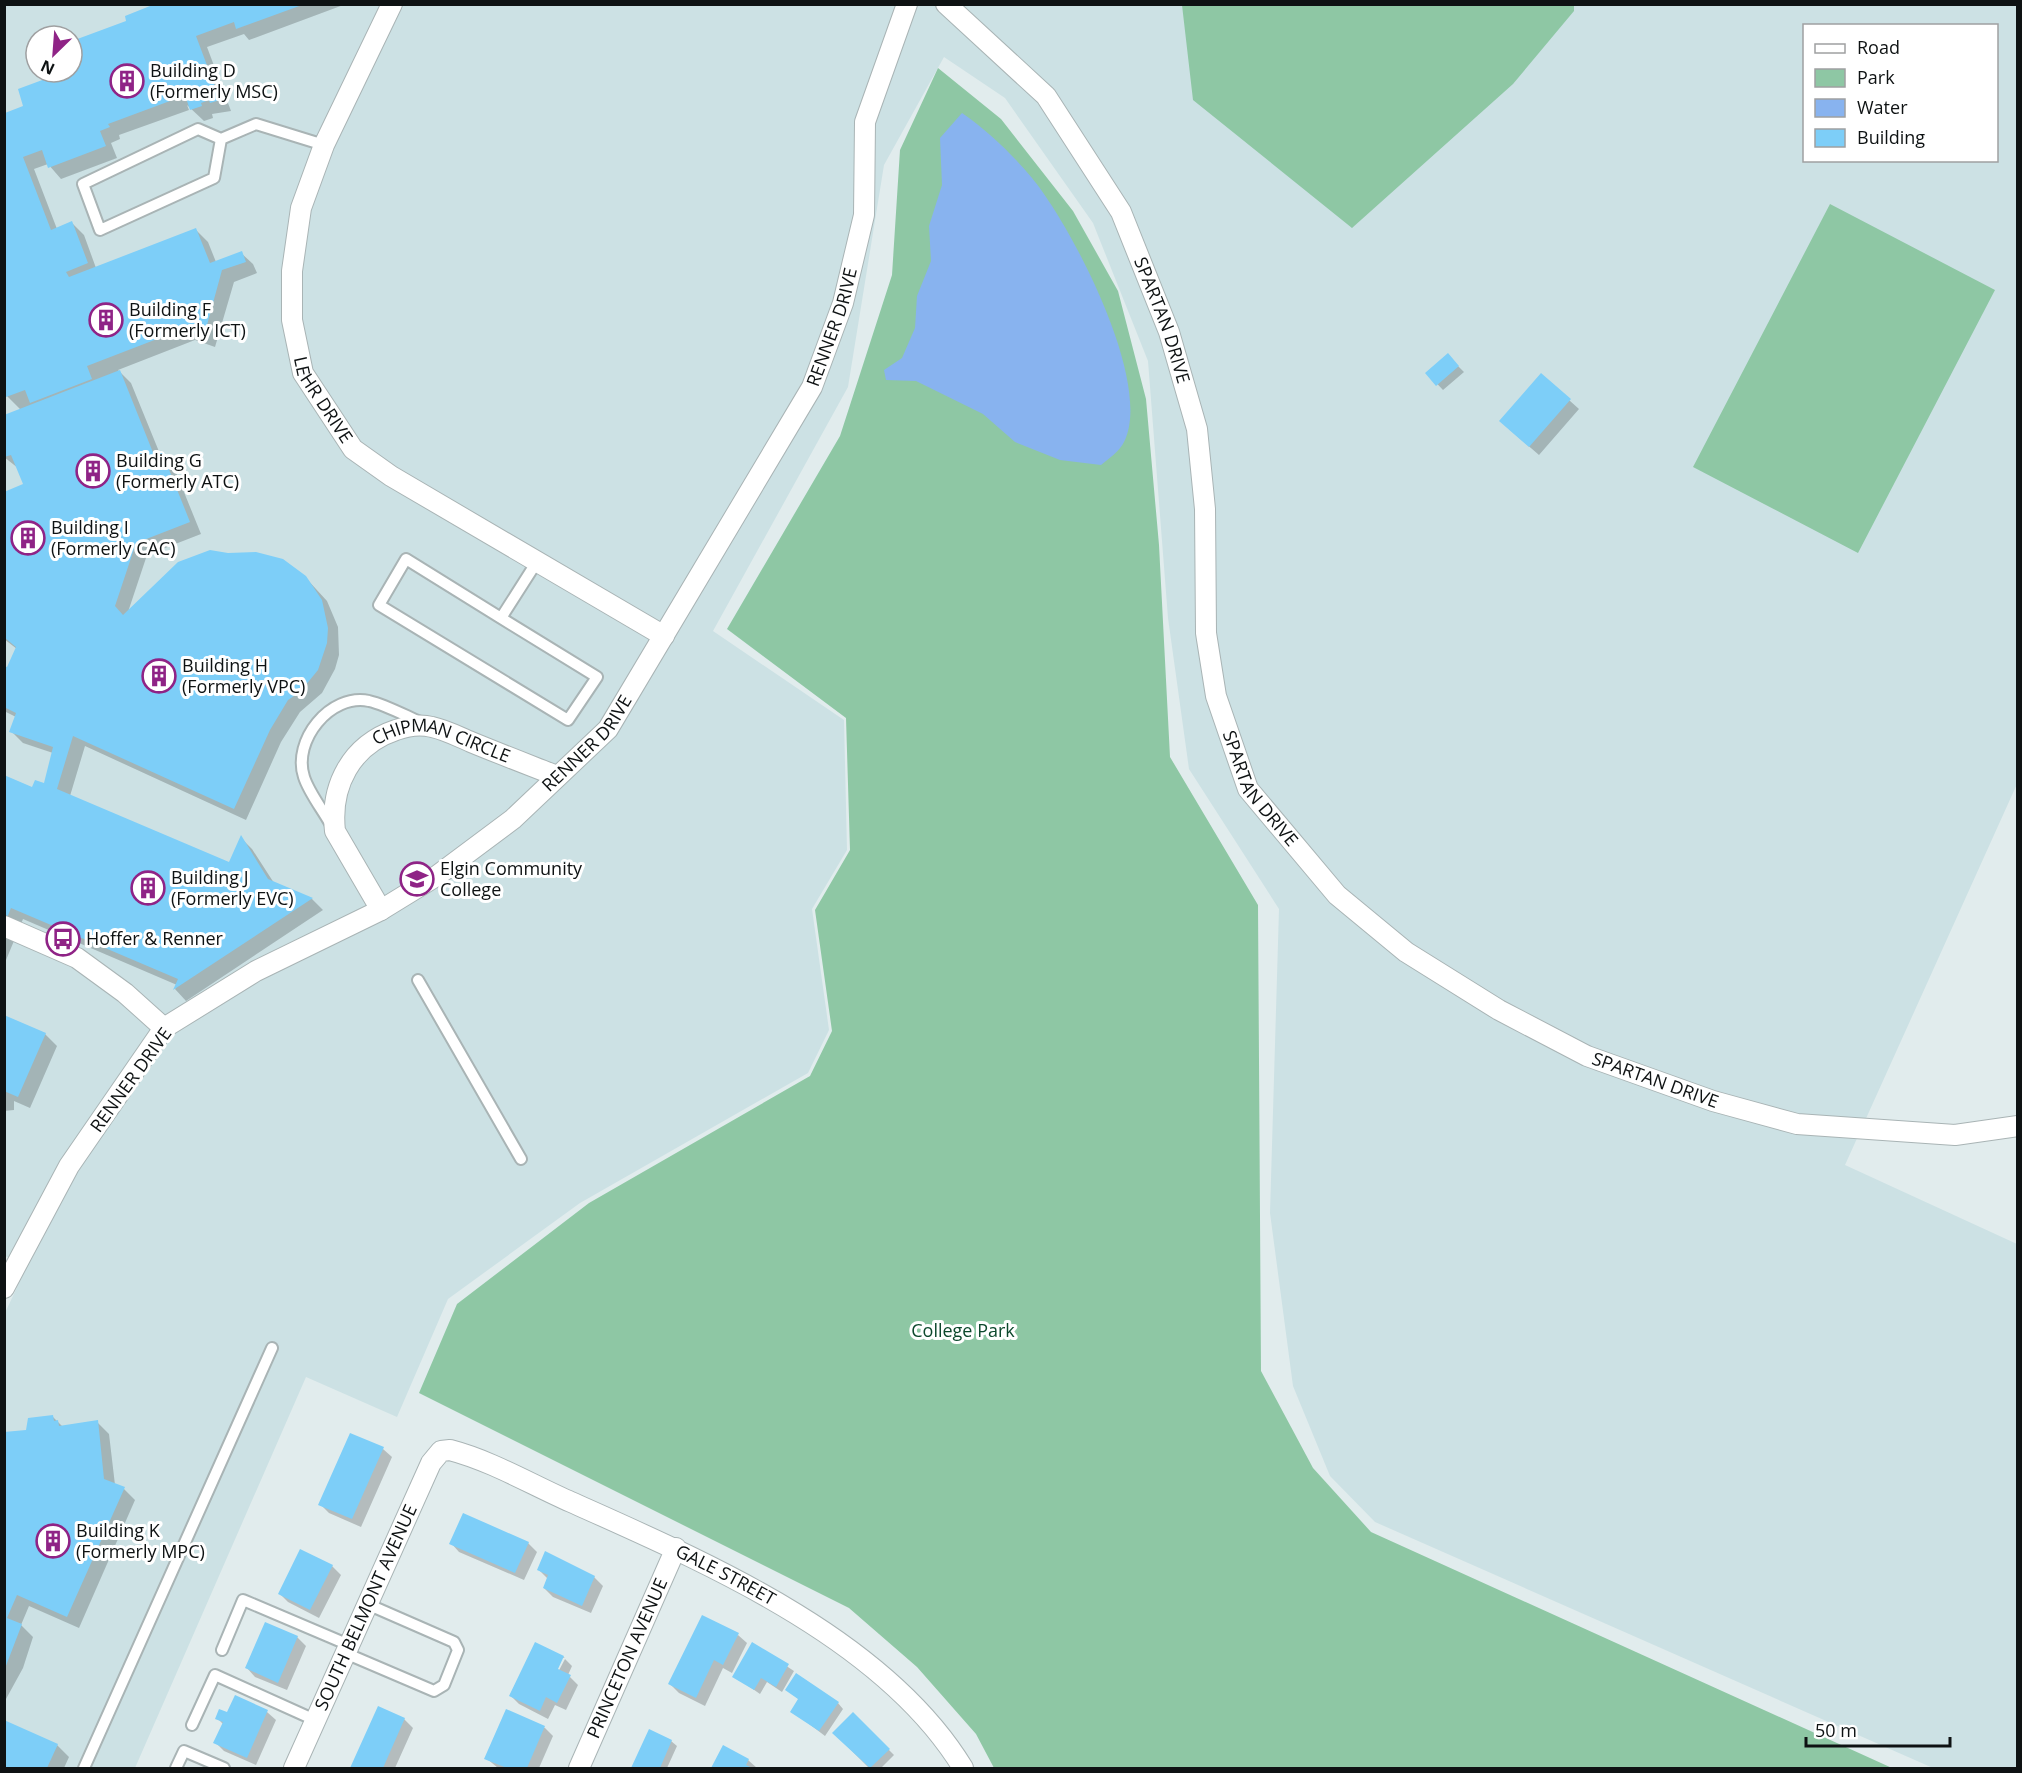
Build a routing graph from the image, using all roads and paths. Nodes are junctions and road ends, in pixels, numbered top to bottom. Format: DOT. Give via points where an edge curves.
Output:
graph roads {
  1 [pos="392,4"];
  2 [pos="907,4"];
  3 [pos="946,4"];
  4 [pos="221,138"];
  5 [pos="324,145"];
  6 [pos="538,560"];
  7 [pos="501,618"];
  8 [pos="664,636"];
  9 [pos="432,726"];
  10 [pos="557,776"];
  11 [pos="335,831"];
  12 [pos="381,910"];
  13 [pos="4,926"];
  14 [pos="418,980"];
  15 [pos="164,1028"];
  16 [pos="2018,1126"];
  17 [pos="521,1159"];
  18 [pos="4,1288"];
  19 [pos="273,1348"];
  20 [pos="441,1451"];
  21 [pos="676,1548"];
  22 [pos="367,1604"];
  23 [pos="347,1649"];
  24 [pos="222,1650"];
  25 [pos="315,1720"];
  26 [pos="192,1725"];
  27 [pos="84,1768"];
  28 [pos="176,1768"];
  29 [pos="225,1768"];
  30 [pos="294,1768"];
  31 [pos="579,1768"];
  32 [pos="963,1768"];
  1 -- 5 [label="street, LEHR DRIVE"];
  2 -- 8 [label="street, RENNER DRIVE" via="865,122 864,215 843,303 812,387"];
  3 -- 16 [label="street, SPARTAN DRIVE" via="1046,96 1121,212 1169,332 1197,429 1205,508 1206,633 1216,696 1248,789 1337,895 1406,952 1499,1010 1587,1056 1713,1101 1808,1125 1955,1136"];
  4 -- 4 [label="lane" via="198,129 83,184 100,230 214,178"];
  4 -- 5 [label="lane" via="256,124"];
  5 -- 6 [label="street, LEHR DRIVE" via="301,208 292,271 292,323 303,373 353,449 391,476"];
  6 -- 7 [label="lane"];
  6 -- 8 [label="street, LEHR DRIVE"];
  7 -- 7 [label="lane" via="406,559 379,605 568,720 597,676"];
  8 -- 10 [label="street, RENNER DRIVE" via="608,729"];
  9 -- 10 [label="street, CHIPMAN CIRCLE"];
  9 -- 11 [label="street, CHIPMAN CIRCLE" via="401,728 361,750 338,787"];
  9 -- 11 [label="lane" via="368,700 334,708 316,723 303,754 304,777"];
  10 -- 12 [label="street, RENNER DRIVE" via="513,819 438,875"];
  11 -- 12 [label="street"];
  12 -- 15 [label="street, RENNER DRIVE" via="256,970"];
  13 -- 15 [label="street" via="77,958"];
  14 -- 17 [label="lane"];
  15 -- 18 [label="street, RENNER DRIVE" via="69,1166"];
  19 -- 27 [label="lane"];
  20 -- 21 [label="street, GALE STREET" via="459,1452"];
  20 -- 22 [label="street, SOUTH BELMONT AVENUE" via="431,1463"];
  21 -- 31 [label="street, PRINCETON AVENUE"];
  21 -- 32 [label="street, GALE STREET" via="842,1644 917,1710"];
  22 -- 23 [label="street, SOUTH BELMONT AVENUE"];
  22 -- 23 [label="lane" via="454,1642 458,1650 444,1685 434,1690"];
  23 -- 24 [label="lane" via="243,1600"];
  23 -- 25 [label="street, SOUTH BELMONT AVENUE"];
  25 -- 26 [label="lane" via="214,1675"];
  25 -- 30 [label="street, SOUTH BELMONT AVENUE"];
  28 -- 29 [label="lane" via="184,1750"];
}
